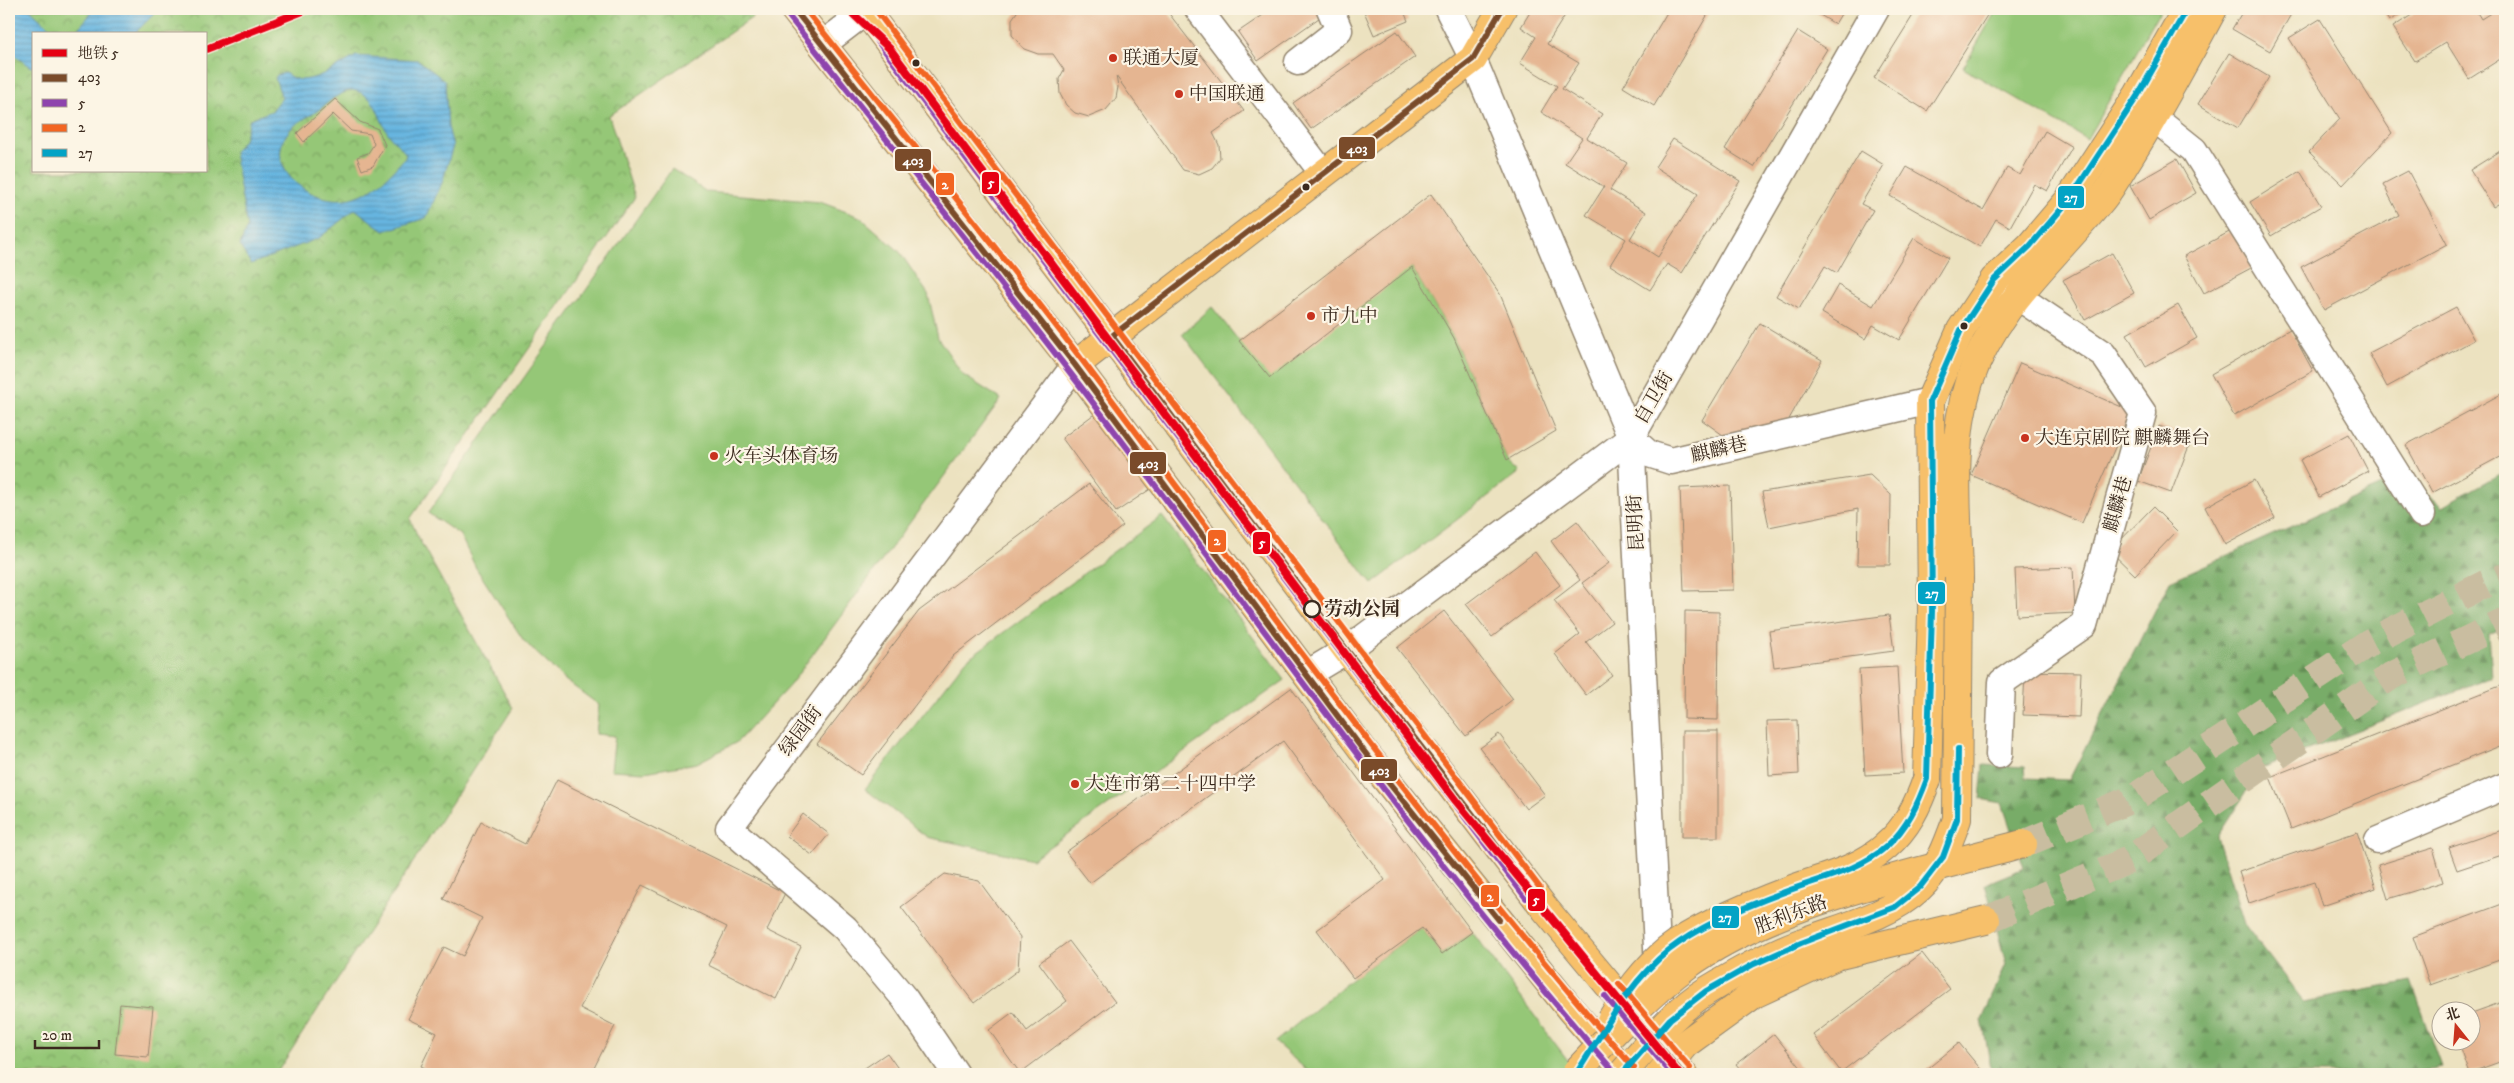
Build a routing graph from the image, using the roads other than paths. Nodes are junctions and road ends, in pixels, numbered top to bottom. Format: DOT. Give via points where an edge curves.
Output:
graph roads {
  1 [pos="794,9"];
  2 [pos="1198,9"];
  3 [pos="1330,9"];
  4 [pos="1448,9"];
  5 [pos="1502,9"];
  6 [pos="1876,9"];
  7 [pos="2187,9"];
  8 [pos="2214,9"];
  9 [pos="866,10"];
  10 [pos="822,45"];
  11 [pos="1473,58"];
  12 [pos="1298,62"];
  13 [pos="2138,95"];
  14 [pos="2154,118"];
  15 [pos="1322,172"];
  16 [pos="2005,288"];
  17 [pos="1112,336"];
  18 [pos="1075,365"];
  19 [pos="1930,400"];
  20 [pos="1631,438"];
  21 [pos="2422,514"];
  22 [pos="1347,650"];
  23 [pos="1307,674"];
  24 [pos="1999,755"];
  25 [pos="2505,786"];
  26 [pos="2378,840"];
  27 [pos="2023,844"];
  28 [pos="1986,920"];
  29 [pos="1661,1066"];
  30 [pos="1577,1073"];
  31 [pos="956,1074"];
  32 [pos="1622,1074"];
  33 [pos="1627,1074"];
  34 [pos="1682,1074"];
  1 -- 10 [label="main road"];
  2 -- 15 [label="street"];
  3 -- 12 [label="street" via="1339,30"];
  4 -- 11 [label="street, 昆明街"];
  5 -- 11 [label="main road"];
  6 -- 20 [label="street, 自卫街"];
  7 -- 13 [label="main road"];
  8 -- 14 [label="main road"];
  9 -- 10 [label="street"];
  9 -- 17 [label="main road"];
  10 -- 18 [label="main road"];
  11 -- 15 [label="main road"];
  11 -- 20 [label="street, 昆明街"];
  13 -- 14 [label="street"];
  13 -- 16 [label="main road" via="2069,200 2030,246"];
  14 -- 16 [label="main road" via="2104,196"];
  14 -- 21 [label="street" via="2194,150"];
  15 -- 17 [label="main road"];
  16 -- 19 [label="main road" via="1961,330"];
  16 -- 24 [label="street, 麒麟巷" via="2103,354 2143,413 2084,625 2002,682"];
  16 -- 32 [label="main road, bridge" via="1998,319 1980,352 1968,384 1962,413 1957,460 1957,819 1944,857 1920,888 1895,907 1800,942 1706,991 1670,1019"];
  17 -- 18 [label="main road"];
  17 -- 22 [label="main road"];
  18 -- 23 [label="main road"];
  18 -- 31 [label="street, 绿园街" via="729,828 845,928 905,999"];
  19 -- 20 [label="street, 麒麟巷" via="1671,461 1649,454"];
  19 -- 30 [label="main road, bridge" via="1932,612 1927,779 1919,802 1907,823 1886,847 1850,868 1716,922 1669,950 1634,984"];
  20 -- 22 [label="street, 自卫街"];
  20 -- 29 [label="street, 昆明街"];
  22 -- 23 [label="street, 自卫街"];
  22 -- 29 [label="main road"];
  23 -- 33 [label="main road" via="1369,758 1571,1010"];
  25 -- 26 [label="street"];
  27 -- 30 [label="main road, 胜利东路, bridge" via="1786,913 1729,940 1686,966"];
  28 -- 29 [label="main road, bridge" via="1836,956 1754,994 1685,1044"];
  29 -- 34 [label="main road"];
}
